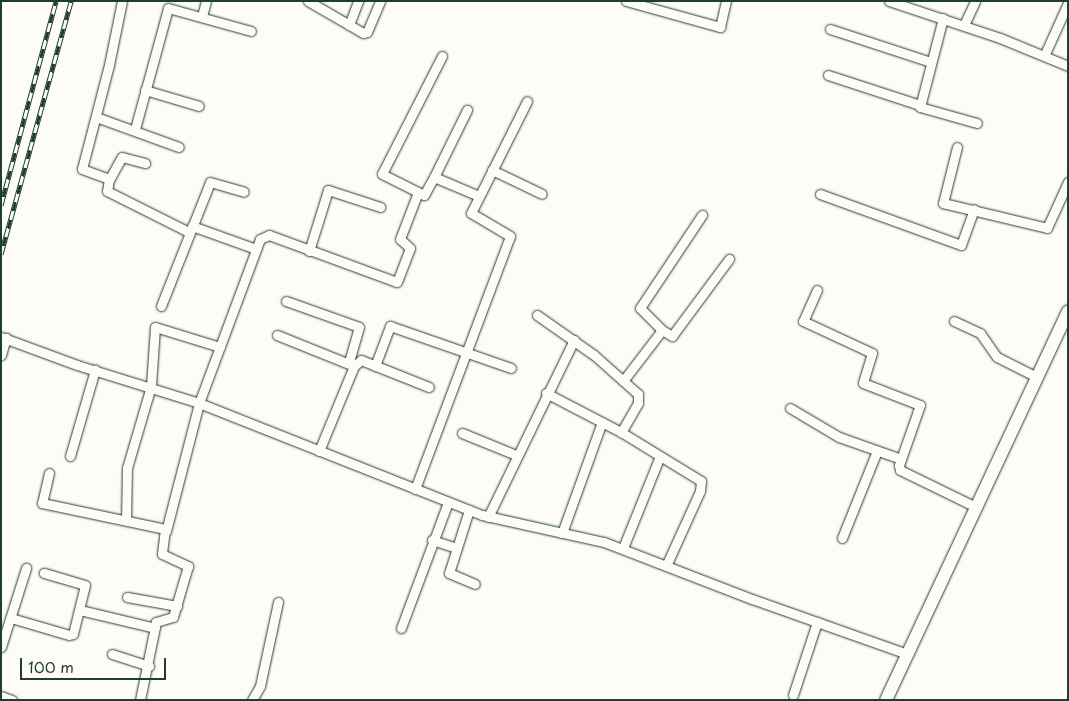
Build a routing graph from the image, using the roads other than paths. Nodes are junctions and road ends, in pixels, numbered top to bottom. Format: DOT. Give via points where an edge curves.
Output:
graph roads {
  1 [pos="122,1"];
  2 [pos="206,1"];
  3 [pos="308,1"];
  4 [pos="358,1"];
  5 [pos="380,1"];
  6 [pos="626,1"];
  7 [pos="726,1"];
  8 [pos="889,1"];
  9 [pos="975,1"];
  10 [pos="1068,3"];
  11 [pos="319,4"];
  12 [pos="202,16"];
  13 [pos="943,18"];
  14 [pos="349,25"];
  15 [pos="964,25"];
  16 [pos="830,29"];
  17 [pos="251,31"];
  18 [pos="442,56"];
  19 [pos="1044,56"];
  20 [pos="932,62"];
  21 [pos="1068,66"];
  22 [pos="828,75"];
  23 [pos="145,90"];
  24 [pos="527,101"];
  25 [pos="920,105"];
  26 [pos="199,106"];
  27 [pos="467,110"];
  28 [pos="96,117"];
  29 [pos="977,123"];
  30 [pos="135,129"];
  31 [pos="179,147"];
  32 [pos="957,147"];
  33 [pos="145,163"];
  34 [pos="492,170"];
  35 [pos="434,176"];
  36 [pos="109,180"];
  37 [pos="1068,182"];
  38 [pos="244,192"];
  39 [pos="418,192"];
  40 [pos="542,194"];
  41 [pos="820,194"];
  42 [pos="479,196"];
  43 [pos="380,206"];
  44 [pos="974,209"];
  45 [pos="702,215"];
  46 [pos="191,229"];
  47 [pos="256,249"];
  48 [pos="309,251"];
  49 [pos="729,259"];
  50 [pos="817,290"];
  51 [pos="286,301"];
  52 [pos="161,306"];
  53 [pos="1068,311"];
  54 [pos="537,315"];
  55 [pos="954,321"];
  56 [pos="662,330"];
  57 [pos="277,335"];
  58 [pos="3,338"];
  59 [pos="574,340"];
  60 [pos="220,346"];
  61 [pos="464,351"];
  62 [pos="1,355"];
  63 [pos="352,364"];
  64 [pos="374,366"];
  65 [pos="512,368"];
  66 [pos="95,370"];
  67 [pos="1037,377"];
  68 [pos="623,381"];
  69 [pos="151,386"];
  70 [pos="429,388"];
  71 [pos="546,393"];
  72 [pos="199,403"];
  73 [pos="790,408"];
  74 [pos="602,422"];
  75 [pos="621,432"];
  76 [pos="462,433"];
  77 [pos="319,451"];
  78 [pos="877,451"];
  79 [pos="516,455"];
  80 [pos="70,456"];
  81 [pos="660,456"];
  82 [pos="901,459"];
  83 [pos="48,473"];
  84 [pos="415,489"];
  85 [pos="448,502"];
  86 [pos="976,507"];
  87 [pos="469,510"];
  88 [pos="488,517"];
  89 [pos="126,520"];
  90 [pos="166,531"];
  91 [pos="562,533"];
  92 [pos="842,538"];
  93 [pos="432,540"];
  94 [pos="457,548"];
  95 [pos="623,548"];
  96 [pos="666,566"];
  97 [pos="26,568"];
  98 [pos="44,573"];
  99 [pos="474,584"];
  100 [pos="127,597"];
  101 [pos="278,602"];
  102 [pos="177,606"];
  103 [pos="80,610"];
  104 [pos="11,618"];
  105 [pos="817,622"];
  106 [pos="155,628"];
  107 [pos="401,628"];
  108 [pos="1,647"];
  109 [pos="112,654"];
  110 [pos="907,654"];
  111 [pos="150,666"];
  112 [pos="793,695"];
  113 [pos="1,696"];
  114 [pos="12,700"];
  115 [pos="140,700"];
  116 [pos="252,700"];
  117 [pos="886,700"];
  1 -- 28 [label="street"];
  2 -- 12 [label="street"];
  3 -- 11 [label="street"];
  4 -- 14 [label="street"];
  5 -- 14 [label="street" via="367,32"];
  6 -- 7 [label="street" via="720,27"];
  8 -- 13 [label="street"];
  9 -- 15 [label="street"];
  10 -- 19 [label="street"];
  11 -- 14 [label="street"];
  12 -- 17 [label="street"];
  12 -- 23 [label="street" via="168,8"];
  13 -- 15 [label="street"];
  13 -- 20 [label="street"];
  15 -- 19 [label="street"];
  16 -- 20 [label="street"];
  18 -- 39 [label="street" via="382,173"];
  19 -- 21 [label="street"];
  20 -- 25 [label="street"];
  22 -- 25 [label="street"];
  23 -- 26 [label="street"];
  23 -- 30 [label="street"];
  24 -- 34 [label="street"];
  25 -- 29 [label="street" via="922,109"];
  27 -- 35 [label="street"];
  28 -- 30 [label="street"];
  28 -- 36 [label="street" via="82,169"];
  30 -- 31 [label="street"];
  32 -- 44 [label="street" via="942,202"];
  33 -- 36 [label="street" via="122,157"];
  34 -- 40 [label="street"];
  34 -- 42 [label="street"];
  35 -- 39 [label="street" via="426,195"];
  35 -- 42 [label="street"];
  36 -- 46 [label="street" via="107,191"];
  37 -- 44 [label="street" via="1047,228"];
  38 -- 46 [label="street" via="210,182"];
  39 -- 48 [label="street" via="400,239 410,248 397,282"];
  41 -- 44 [label="street" via="961,245"];
  42 -- 61 [label="street" via="471,214 508,232 510,236"];
  43 -- 48 [label="street" via="328,190"];
  45 -- 56 [label="street" via="640,308"];
  46 -- 47 [label="street"];
  46 -- 52 [label="street"];
  47 -- 48 [label="street" via="262,237 269,235"];
  47 -- 60 [label="street"];
  49 -- 56 [label="street" via="673,336"];
  50 -- 82 [label="street" via="804,321 872,353 863,384 920,405"];
  51 -- 63 [label="street" via="359,327"];
  53 -- 67 [label="street"];
  54 -- 59 [label="street"];
  55 -- 67 [label="street" via="980,334 997,358"];
  56 -- 68 [label="street"];
  57 -- 63 [label="street"];
  58 -- 62 [label="street"];
  58 -- 66 [label="street"];
  59 -- 68 [label="street"];
  59 -- 71 [label="street"];
  60 -- 69 [label="street" via="154,328"];
  60 -- 72 [label="street"];
  61 -- 64 [label="street" via="390,326"];
  61 -- 65 [label="street"];
  61 -- 84 [label="street"];
  63 -- 64 [label="street" via="359,360"];
  63 -- 77 [label="street"];
  64 -- 70 [label="street"];
  66 -- 69 [label="street"];
  66 -- 80 [label="street"];
  67 -- 86 [label="street"];
  68 -- 75 [label="street" via="640,396"];
  69 -- 72 [label="street"];
  69 -- 89 [label="street" via="128,463"];
  71 -- 74 [label="street"];
  71 -- 79 [label="street"];
  72 -- 77 [label="street"];
  72 -- 90 [label="street"];
  73 -- 78 [label="street" via="839,437"];
  74 -- 75 [label="street"];
  74 -- 91 [label="street"];
  75 -- 81 [label="street"];
  76 -- 79 [label="street"];
  77 -- 84 [label="street"];
  78 -- 82 [label="street"];
  78 -- 92 [label="street"];
  79 -- 88 [label="street"];
  81 -- 95 [label="street"];
  81 -- 96 [label="street" via="698,478 701,486"];
  82 -- 86 [label="street" via="900,470"];
  83 -- 89 [label="street" via="43,503"];
  84 -- 85 [label="street"];
  85 -- 87 [label="street"];
  85 -- 93 [label="street"];
  86 -- 110 [label="street"];
  87 -- 88 [label="street"];
  87 -- 94 [label="street"];
  88 -- 91 [label="street"];
  89 -- 90 [label="street"];
  90 -- 102 [label="street" via="162,554 188,567"];
  91 -- 95 [label="street"];
  93 -- 94 [label="street"];
  93 -- 107 [label="street"];
  94 -- 99 [label="street" via="450,574"];
  95 -- 96 [label="street"];
  96 -- 105 [label="street"];
  97 -- 104 [label="street"];
  98 -- 103 [label="street" via="86,585"];
  100 -- 102 [label="street"];
  101 -- 116 [label="street" via="260,686"];
  102 -- 106 [label="street" via="173,616 158,620"];
  103 -- 104 [label="street" via="71,636"];
  103 -- 106 [label="street"];
  104 -- 108 [label="street"];
  105 -- 110 [label="street"];
  105 -- 112 [label="street"];
  106 -- 111 [label="street"];
  109 -- 111 [label="street"];
  110 -- 117 [label="street"];
  111 -- 115 [label="street"];
  113 -- 114 [label="street"];
}
